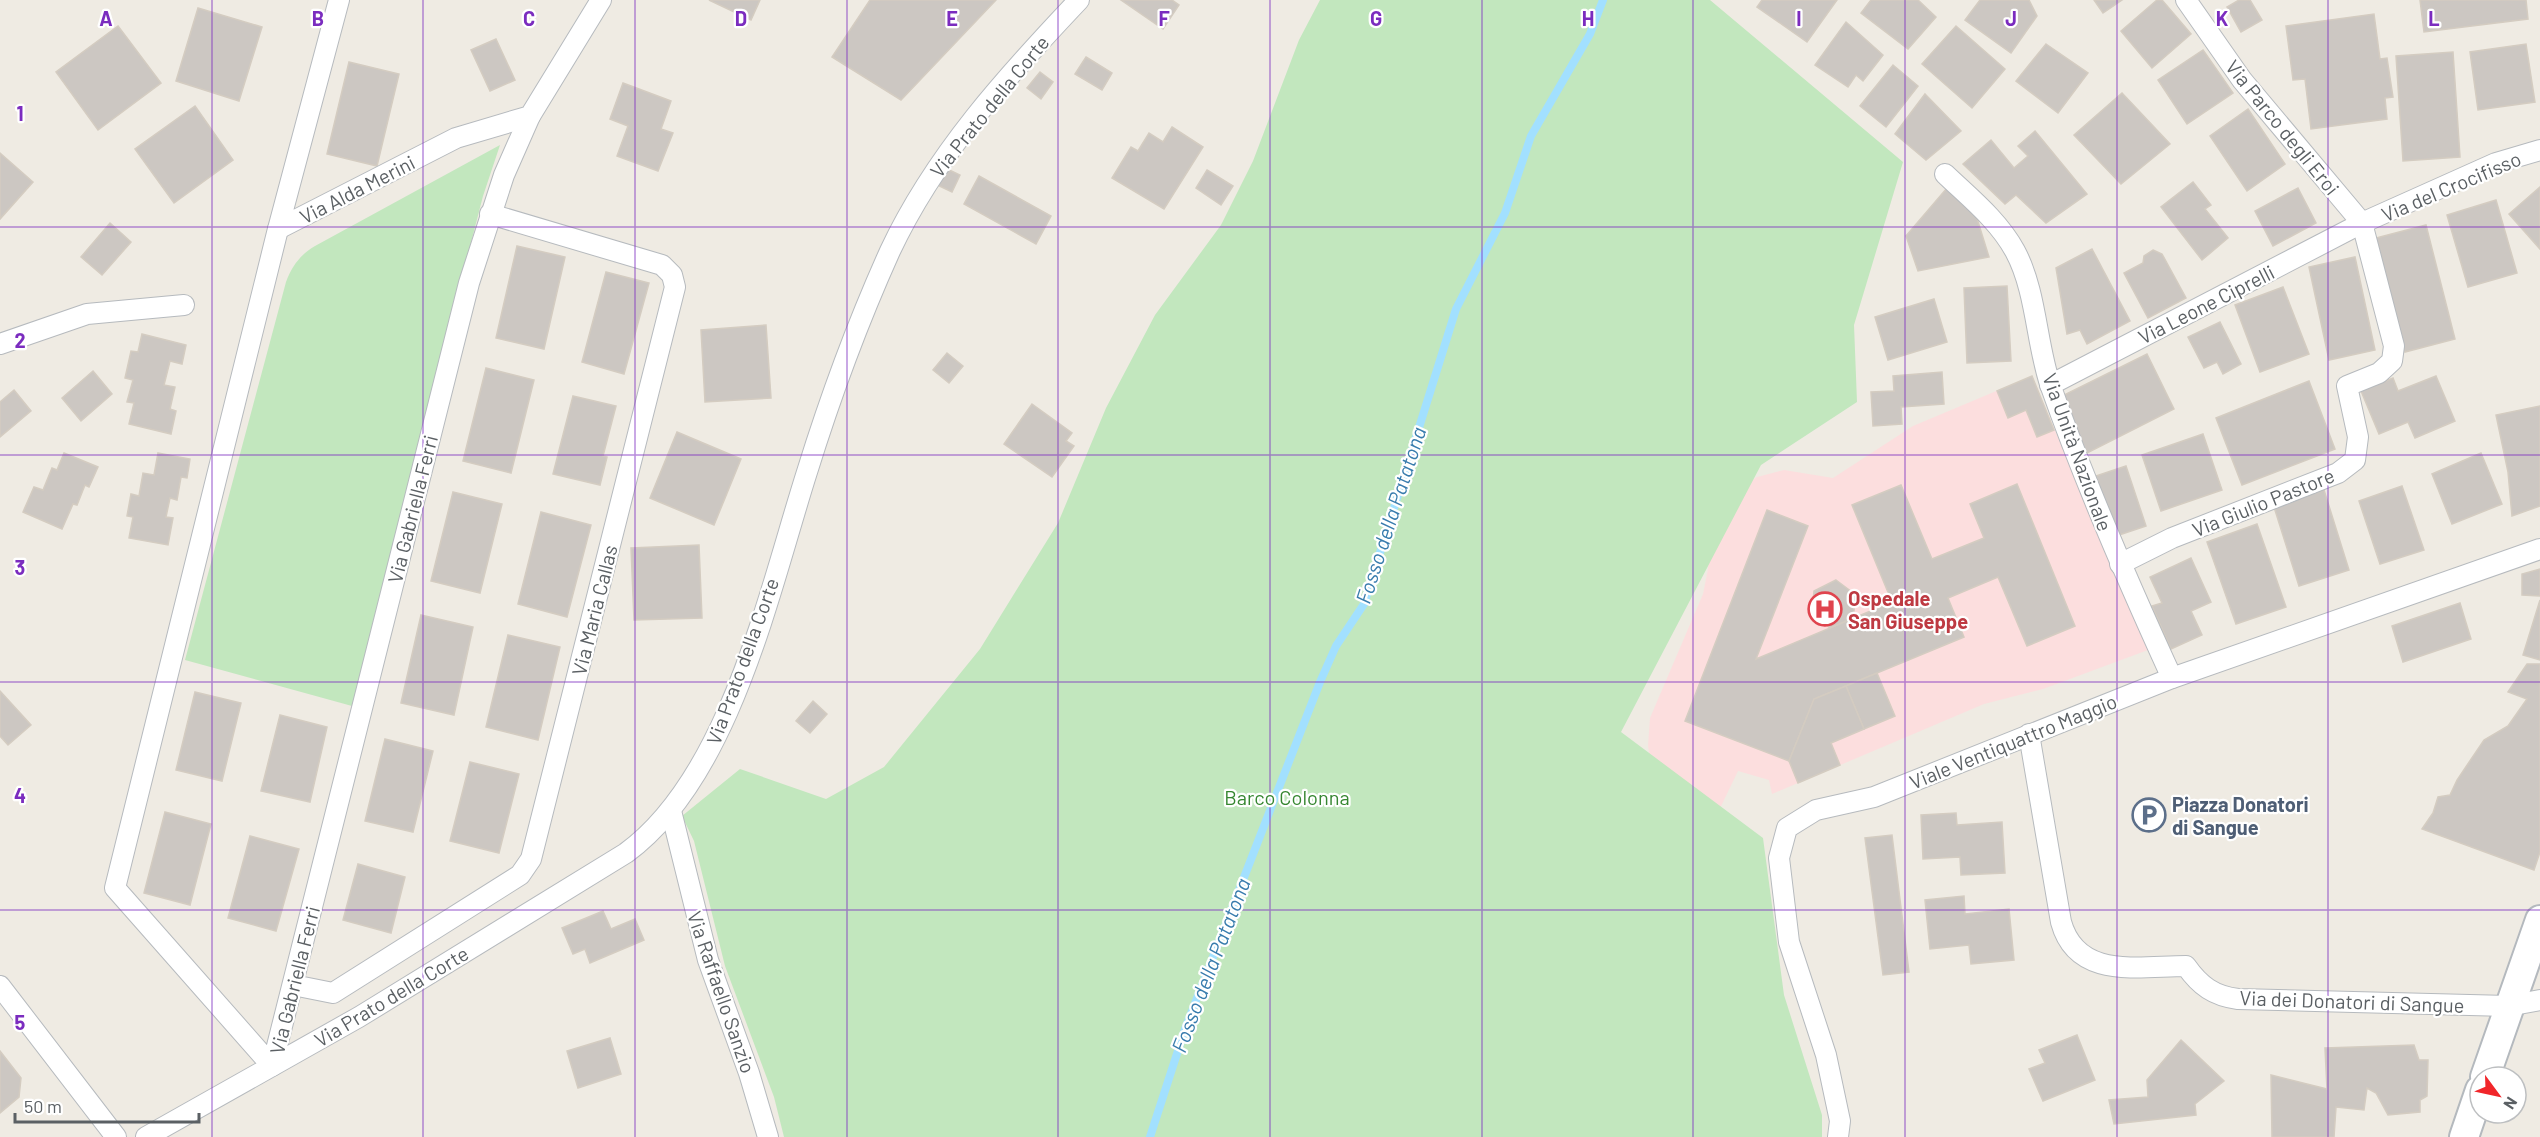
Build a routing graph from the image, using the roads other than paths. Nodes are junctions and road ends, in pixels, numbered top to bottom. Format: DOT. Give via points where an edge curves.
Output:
graph roads {
  1 [pos="339,0"];
  2 [pos="601,0"];
  3 [pos="1079,0"];
  4 [pos="2186,0"];
  5 [pos="530,116"];
  6 [pos="2540,150"];
  7 [pos="1945,174"];
  8 [pos="490,214"];
  9 [pos="2362,223"];
  10 [pos="278,229"];
  11 [pos="184,305"];
  12 [pos="0,344"];
  13 [pos="2050,385"];
  14 [pos="2540,549"];
  15 [pos="2120,564"];
  16 [pos="2172,678"];
  17 [pos="2029,734"];
  18 [pos="671,811"];
  19 [pos="2540,920"];
  20 [pos="293,985"];
  21 [pos="0,986"];
  22 [pos="2540,1000"];
  23 [pos="2508,1006"];
  24 [pos="2488,1065"];
  25 [pos="272,1066"];
  26 [pos="116,1137"];
  27 [pos="146,1137"];
  28 [pos="768,1137"];
  29 [pos="1838,1137"];
  1 -- 10 [label="street, Via Alda Merini"];
  2 -- 5 [label="street"];
  3 -- 18 [label="street, Via Prato della Corte" via="965,130 903,225 875,285 818,437 728,711 698,772"];
  4 -- 9 [label="street, Via Parco degli Eroi" via="2242,80"];
  5 -- 8 [label="street, Via Gabriella Ferri"];
  5 -- 10 [label="street, Via Alda Merini" via="456,138"];
  6 -- 9 [label="street, Via del Crocifisso" via="2496,164"];
  7 -- 13 [label="street, Via Unità Nazionale" via="1996,223 2016,252"];
  8 -- 20 [label="street, Via Gabriella Ferri" via="469,283"];
  8 -- 20 [label="street, Via Maria Callas" via="662,265 672,275 675,287 531,859 520,875 333,993"];
  9 -- 13 [label="street, Via Leone Ciprelli"];
  9 -- 15 [label="street, Via Giulio Pastore" via="2394,346 2392,361 2379,373 2347,386 2358,437 2355,460 2338,473 2172,538"];
  10 -- 25 [label="street, Via Gabriella Ferri" via="115,888"];
  11 -- 12 [label="street" via="87,314"];
  13 -- 15 [label="street, Via Unità Nazionale"];
  14 -- 16 [label="street, Viale Ventiquattro Maggio"];
  15 -- 16 [label="street, Via Unità Nazionale"];
  16 -- 17 [label="street, Viale Ventiquattro Maggio"];
  17 -- 23 [label="street, Via dei Donatori di Sangue" via="2065,938 2087,960 2102,964 2186,966 2209,991 2238,999"];
  17 -- 29 [label="street, Viale Ventiquattro Maggio" via="1874,797 1816,810 1787,828 1779,858 1789,942 1826,1055 1840,1121"];
  18 -- 25 [label="street, Via Prato della Corte" via="626,853"];
  18 -- 28 [label="street, Via Raffaello Sanzio" via="705,952 750,1074"];
  19 -- 23 [label="main road"];
  20 -- 25 [label="street, Via Gabriella Ferri"];
  21 -- 26 [label="street"];
  22 -- 23 [label="street, Via dei Donatori di Sangue"];
  23 -- 24 [label="main road"];
  25 -- 27 [label="street, Via Prato della Corte"];
}
